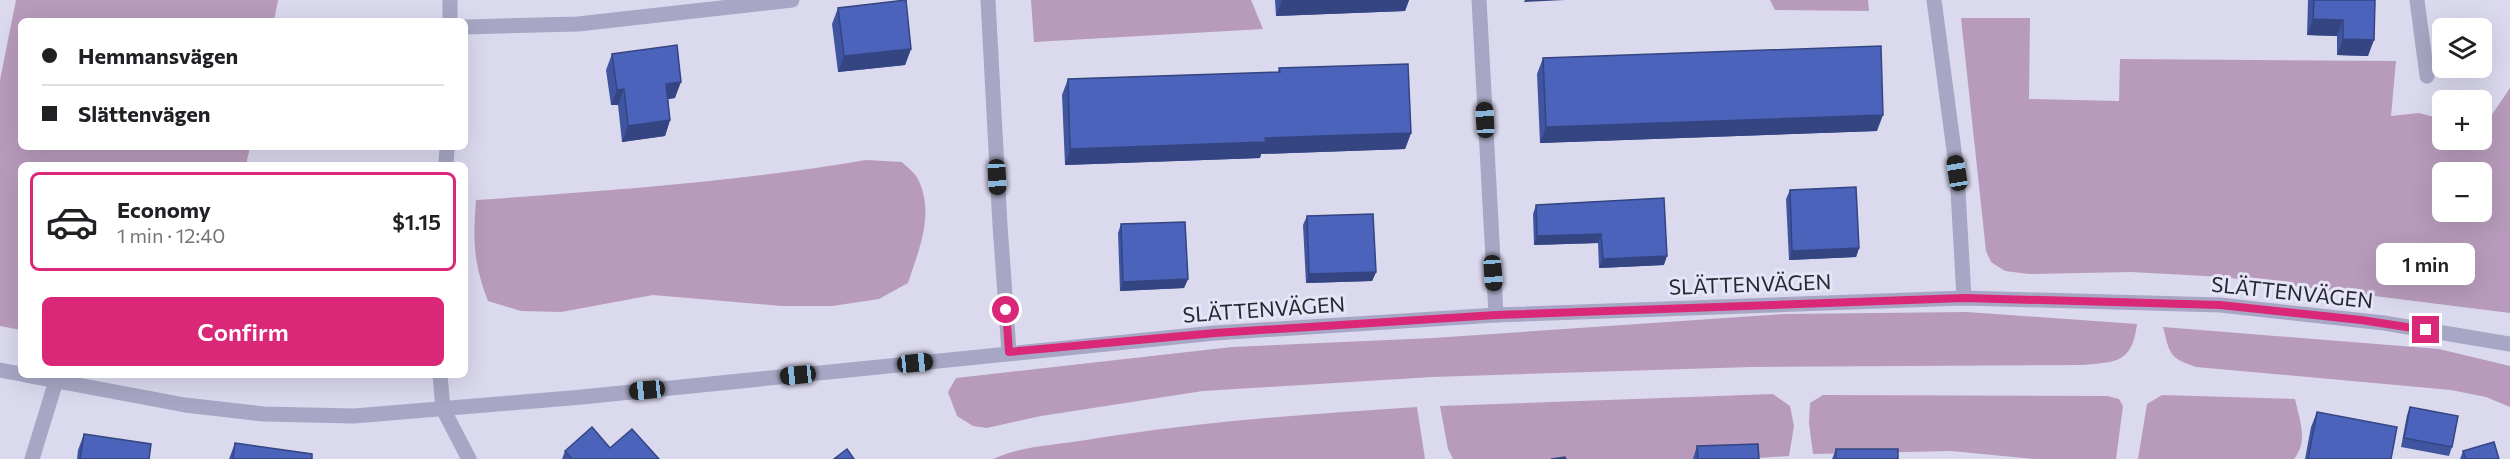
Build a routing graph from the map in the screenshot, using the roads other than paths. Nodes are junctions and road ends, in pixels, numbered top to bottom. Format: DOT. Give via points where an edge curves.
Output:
graph roads {
  1 [pos="450,0"];
  2 [pos="792,0"];
  3 [pos="988,0"];
  4 [pos="1479,0"];
  5 [pos="1934,0"];
  6 [pos="2417,0"];
  7 [pos="450,18"];
  8 [pos="468,27"];
  9 [pos="2427,76"];
  10 [pos="1964,298"];
  11 [pos="1496,315"];
  12 [pos="2510,344"];
  13 [pos="1009,352"];
  14 [pos="0,370"];
  15 [pos="18,373"];
  16 [pos="41,378"];
  17 [pos="440,378"];
  18 [pos="56,381"];
  19 [pos="443,409"];
  20 [pos="32,459"];
  21 [pos="469,459"];
  1 -- 7 [label="street"];
  2 -- 8 [label="street" via="578,24"];
  3 -- 13 [label="street"];
  4 -- 11 [label="street"];
  5 -- 10 [label="street" via="1957,173"];
  6 -- 9 [label="street"];
  10 -- 11 [label="street, SLÄTTENVÄGEN"];
  10 -- 12 [label="street, SLÄTTENVÄGEN" via="2220,305 2384,323"];
  11 -- 13 [label="street, SLÄTTENVÄGEN" via="1215,333"];
  13 -- 19 [label="street, SLÄTTENVÄGEN"];
  14 -- 15 [label="street"];
  16 -- 18 [label="street, SLÄTTENVÄGEN"];
  17 -- 19 [label="street"];
  18 -- 19 [label="street, SLÄTTENVÄGEN" via="185,405 264,414 354,416"];
  18 -- 20 [label="street"];
  19 -- 21 [label="street"];
}
